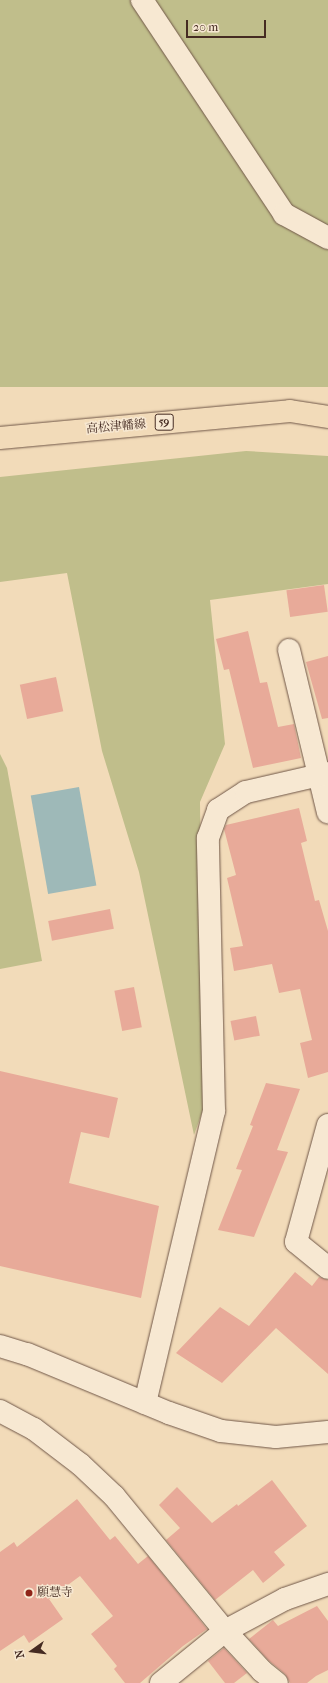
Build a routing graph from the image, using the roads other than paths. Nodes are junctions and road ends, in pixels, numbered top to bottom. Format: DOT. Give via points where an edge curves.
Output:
graph roads {
  1 [pos="142,0"];
  2 [pos="328,238"];
  3 [pos="328,417"];
  4 [pos="0,438"];
  5 [pos="288,650"];
  6 [pos="324,774"];
  7 [pos="328,812"];
  8 [pos="328,1125"];
  9 [pos="328,1268"];
  10 [pos="0,1346"];
  11 [pos="146,1403"];
  12 [pos="0,1411"];
  13 [pos="328,1432"];
  14 [pos="328,1584"];
  15 [pos="225,1631"];
  16 [pos="161,1683"];
  17 [pos="277,1683"];
  1 -- 2 [label="street" via="284,214"];
  3 -- 4 [label="main road, 高松津幡線 / 59" via="290,411"];
  5 -- 6 [label="street"];
  6 -- 7 [label="street"];
  6 -- 11 [label="street" via="246,792 218,810 208,838 214,1111"];
  8 -- 9 [label="street" via="296,1242"];
  10 -- 11 [label="street" via="27,1354"];
  11 -- 13 [label="street" via="221,1431 276,1437"];
  12 -- 15 [label="street" via="34,1429 80,1464 114,1496"];
  14 -- 15 [label="street" via="285,1599"];
  15 -- 16 [label="street"];
  15 -- 17 [label="street" via="262,1671"];
}
